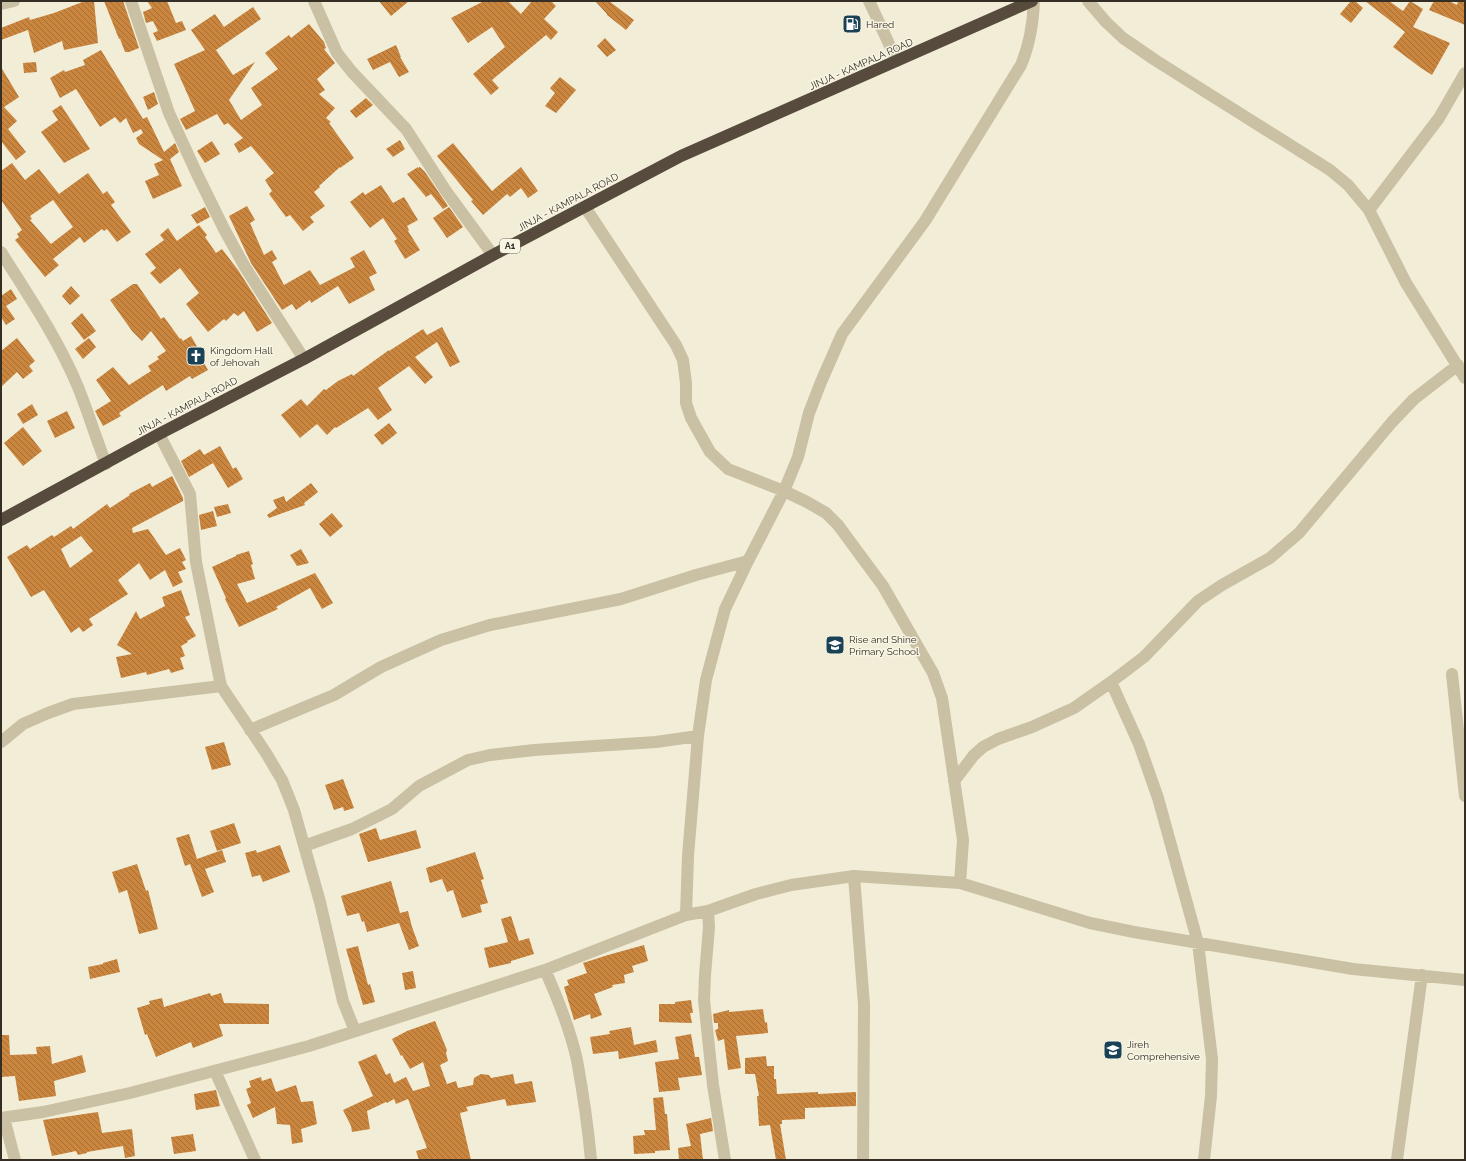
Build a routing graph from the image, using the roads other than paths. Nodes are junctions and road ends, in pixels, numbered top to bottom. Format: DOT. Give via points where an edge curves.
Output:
graph roads {
  1 [pos="14,1"];
  2 [pos="131,1"];
  3 [pos="314,1"];
  4 [pos="869,1"];
  5 [pos="1033,1"];
  6 [pos="1088,1"];
  7 [pos="1,4"];
  8 [pos="897,61"];
  9 [pos="1465,72"];
  10 [pos="585,207"];
  11 [pos="1369,210"];
  12 [pos="1,252"];
  13 [pos="493,255"];
  14 [pos="304,359"];
  15 [pos="1458,365"];
  16 [pos="1465,378"];
  17 [pos="159,434"];
  18 [pos="106,464"];
  19 [pos="784,491"];
  20 [pos="1,520"];
  21 [pos="748,561"];
  22 [pos="1452,674"];
  23 [pos="1111,682"];
  24 [pos="221,686"];
  25 [pos="250,730"];
  26 [pos="698,736"];
  27 [pos="1,742"];
  28 [pos="954,781"];
  29 [pos="1465,796"];
  30 [pos="304,846"];
  31 [pos="854,876"];
  32 [pos="960,883"];
  33 [pos="708,911"];
  34 [pos="686,915"];
  35 [pos="1198,943"];
  36 [pos="545,970"];
  37 [pos="1422,975"];
  38 [pos="1465,980"];
  39 [pos="355,1031"];
  40 [pos="216,1071"];
  41 [pos="2,1118"];
  42 [pos="15,1160"];
  43 [pos="255,1160"];
  44 [pos="591,1160"];
  45 [pos="725,1160"];
  46 [pos="863,1160"];
  47 [pos="1204,1160"];
  48 [pos="1397,1160"];
  1 -- 7 [label="street"];
  2 -- 14 [label="street" via="169,113 200,181 246,267"];
  3 -- 13 [label="street" via="337,53 406,129 446,191"];
  4 -- 8 [label="street"];
  5 -- 8 [label="highway, JINJA - KAMPALA ROAD / A1"];
  5 -- 19 [label="street" via="1033,29 1021,65 925,221 842,334 809,414 798,457"];
  6 -- 11 [label="street" via="1106,22 1155,60 1330,170"];
  8 -- 10 [label="highway, JINJA - KAMPALA ROAD / A1" via="681,156"];
  9 -- 11 [label="street" via="1439,118"];
  10 -- 13 [label="highway, JINJA - KAMPALA ROAD / A1"];
  10 -- 19 [label="street" via="676,345 683,360 686,403 691,418 710,452 728,469"];
  11 -- 15 [label="street" via="1406,283"];
  12 -- 18 [label="street" via="39,313 78,386"];
  13 -- 14 [label="highway, JINJA - KAMPALA ROAD / A1"];
  14 -- 17 [label="highway, JINJA - KAMPALA ROAD / A1"];
  15 -- 16 [label="street"];
  15 -- 23 [label="street" via="1414,399 1392,422 1299,533 1270,558 1198,601 1144,657"];
  17 -- 18 [label="highway, JINJA - KAMPALA ROAD / A1"];
  17 -- 24 [label="street" via="190,494 196,562"];
  18 -- 20 [label="highway, JINJA - KAMPALA ROAD / A1"];
  19 -- 21 [label="street"];
  19 -- 28 [label="street" via="826,513 851,541 883,586 933,673 942,698"];
  21 -- 25 [label="street" via="621,599 490,625 441,640 381,667 334,694"];
  21 -- 26 [label="street" via="725,609 706,680"];
  22 -- 29 [label="street"];
  23 -- 28 [label="street" via="1074,708 983,747"];
  23 -- 35 [label="street" via="1139,744 1158,798"];
  24 -- 25 [label="street"];
  24 -- 27 [label="street" via="73,704 23,724"];
  25 -- 30 [label="street" via="282,780"];
  26 -- 30 [label="street" via="656,742 534,750 468,760 419,786 392,809 352,829"];
  26 -- 34 [label="street"];
  28 -- 32 [label="street" via="963,840"];
  30 -- 39 [label="street" via="324,916 343,1000"];
  31 -- 32 [label="street"];
  31 -- 33 [label="street" via="791,885"];
  31 -- 46 [label="street" via="864,1005"];
  32 -- 35 [label="street" via="1090,922"];
  33 -- 34 [label="street"];
  33 -- 45 [label="street" via="704,1000 713,1085"];
  34 -- 36 [label="street"];
  35 -- 37 [label="street" via="1353,969"];
  35 -- 47 [label="street" via="1212,1059"];
  36 -- 39 [label="street"];
  36 -- 44 [label="street" via="564,1015 576,1059"];
  37 -- 38 [label="street"];
  37 -- 48 [label="street"];
  39 -- 40 [label="street"];
  40 -- 41 [label="street" via="50,1111"];
  40 -- 43 [label="street"];
  41 -- 42 [label="street"];
}
